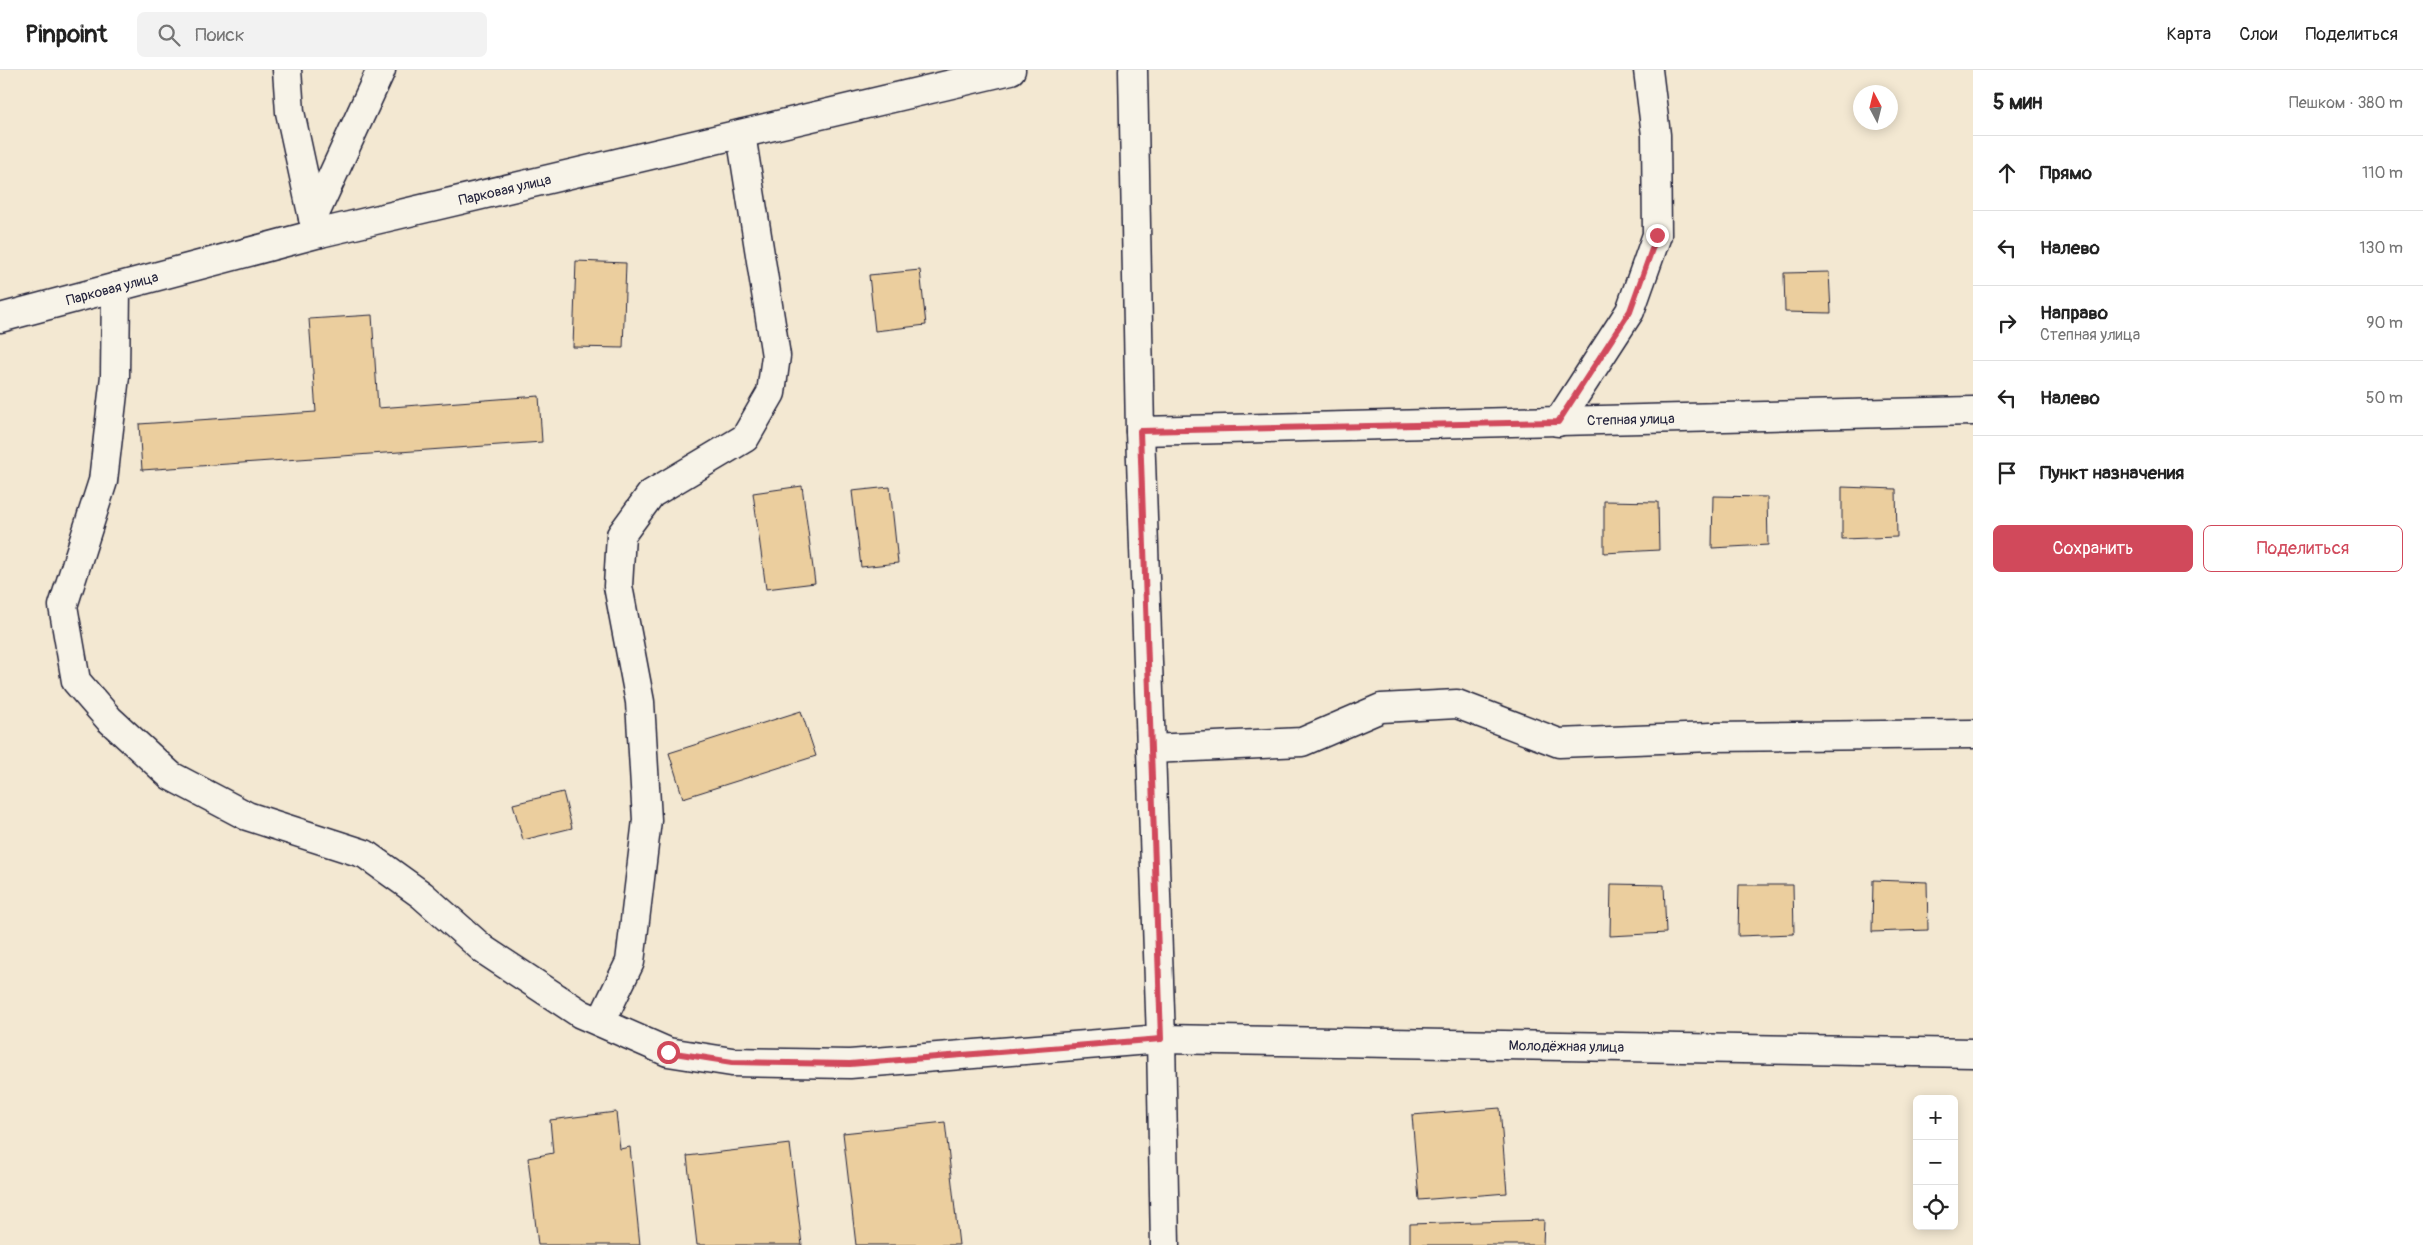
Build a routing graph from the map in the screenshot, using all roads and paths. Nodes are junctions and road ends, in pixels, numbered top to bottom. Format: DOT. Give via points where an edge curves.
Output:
graph roads {
  1 [pos="287,70"];
  2 [pos="381,70"];
  3 [pos="1012,70"];
  4 [pos="1133,70"];
  5 [pos="1648,70"];
  6 [pos="741,134"];
  7 [pos="316,226"];
  8 [pos="116,287"];
  9 [pos="0,318"];
  10 [pos="1973,411"];
  11 [pos="1558,422"];
  12 [pos="1140,431"];
  13 [pos="1973,734"];
  14 [pos="1151,749"];
  15 [pos="601,1022"];
  16 [pos="1161,1039"];
  17 [pos="1973,1053"];
  18 [pos="1165,1245"];
  1 -- 7 [label="street" via="290,112"];
  2 -- 7 [label="street"];
  3 -- 6 [label="street, Парковая улица"];
  4 -- 12 [label="street"];
  5 -- 11 [label="street" via="1656,135 1657,235 1630,311"];
  6 -- 7 [label="street, Парковая улица"];
  6 -- 15 [label="street" via="776,356 771,393 745,438 651,494 621,535 618,586 640,702 647,820 630,962"];
  7 -- 8 [label="street, Парковая улица"];
  8 -- 9 [label="street, Парковая улица"];
  8 -- 15 [label="street, Молодёжная улица" via="115,376 103,481 63,606 76,681 109,719 171,776 247,816 365,854 422,895 484,950 581,1014"];
  10 -- 11 [label="street, Степная улица"];
  11 -- 12 [label="street, Степная улица"];
  12 -- 14 [label="street"];
  13 -- 14 [label="street" via="1559,742 1457,704 1382,708 1302,742"];
  14 -- 16 [label="street"];
  15 -- 16 [label="street, Молодёжная улица" via="668,1052 732,1062 850,1064"];
  16 -- 17 [label="street, Молодёжная улица"];
  16 -- 18 [label="street"];
}
